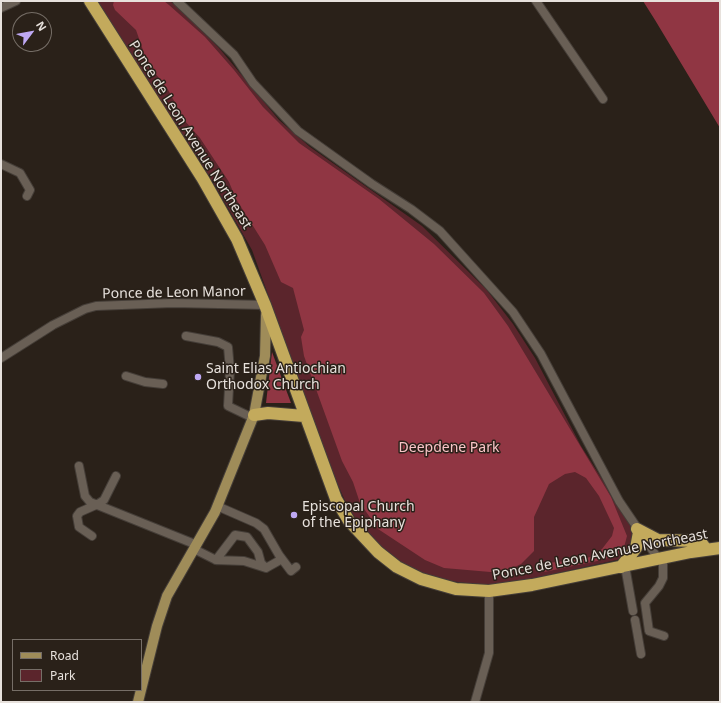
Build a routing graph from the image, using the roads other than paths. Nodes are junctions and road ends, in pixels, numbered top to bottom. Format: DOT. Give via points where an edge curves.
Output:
graph roads {
  1 [pos="16,1"];
  2 [pos="90,1"];
  3 [pos="177,1"];
  4 [pos="536,1"];
  5 [pos="1,8"];
  6 [pos="602,99"];
  7 [pos="1,164"];
  8 [pos="28,196"];
  9 [pos="265,305"];
  10 [pos="186,336"];
  11 [pos="1,358"];
  12 [pos="126,376"];
  13 [pos="163,384"];
  14 [pos="304,416"];
  15 [pos="253,417"];
  16 [pos="79,466"];
  17 [pos="116,476"];
  18 [pos="98,504"];
  19 [pos="217,506"];
  20 [pos="638,531"];
  21 [pos="92,536"];
  22 [pos="195,547"];
  23 [pos="720,548"];
  24 [pos="706,549"];
  25 [pos="282,559"];
  26 [pos="661,559"];
  27 [pos="216,560"];
  28 [pos="296,567"];
  29 [pos="623,567"];
  30 [pos="266,568"];
  31 [pos="489,591"];
  32 [pos="633,610"];
  33 [pos="635,620"];
  34 [pos="664,636"];
  35 [pos="641,654"];
  36 [pos="142,686"];
  37 [pos="141,691"];
  38 [pos="138,702"];
  39 [pos="475,702"];
  1 -- 5 [label="street"];
  2 -- 9 [label="highway, Ponce de Leon Avenue Northeast" via="221,210 237,238"];
  3 -- 20 [label="street" via="234,55 253,83 298,132 411,209 440,232 513,312 541,354 619,501"];
  4 -- 6 [label="street"];
  7 -- 8 [label="street" via="20,174 30,190"];
  9 -- 11 [label="street, Ponce de Leon Manor" via="173,303 96,306 84,309 53,325"];
  9 -- 14 [label="highway, Ponce de Leon Avenue Northeast"];
  9 -- 15 [label="main road" via="265,356"];
  10 -- 15 [label="street" via="218,342 228,347 228,406"];
  12 -- 13 [label="street"];
  14 -- 15 [label="highway" via="276,414"];
  14 -- 31 [label="highway, Ponce de Leon Avenue Northeast" via="336,499 366,542 397,567 421,579 456,589"];
  15 -- 19 [label="main road"];
  16 -- 18 [label="street" via="85,496 90,502"];
  17 -- 18 [label="street" via="108,494"];
  18 -- 21 [label="street" via="77,516 79,527"];
  18 -- 22 [label="street"];
  19 -- 22 [label="main road"];
  19 -- 25 [label="street" via="264,529"];
  20 -- 24 [label="highway" via="658,540 700,541"];
  20 -- 26 [label="street"];
  20 -- 29 [label="highway" via="636,548"];
  22 -- 27 [label="street"];
  22 -- 36 [label="main road" via="165,602"];
  23 -- 24 [label="highway, Ponce de Leon Avenue Northeast"];
  24 -- 26 [label="highway, Ponce de Leon Avenue Northeast"];
  25 -- 28 [label="street" via="291,571"];
  25 -- 30 [label="street"];
  26 -- 29 [label="highway, Ponce de Leon Avenue Northeast"];
  26 -- 34 [label="street" via="663,578 645,603 650,631"];
  27 -- 30 [label="street" via="244,561"];
  27 -- 30 [label="street" via="235,535 247,537"];
  29 -- 31 [label="highway, Ponce de Leon Avenue Northeast"];
  29 -- 32 [label="street"];
  31 -- 39 [label="street" via="489,653"];
  33 -- 35 [label="street"];
  37 -- 38 [label="main road"];
}
